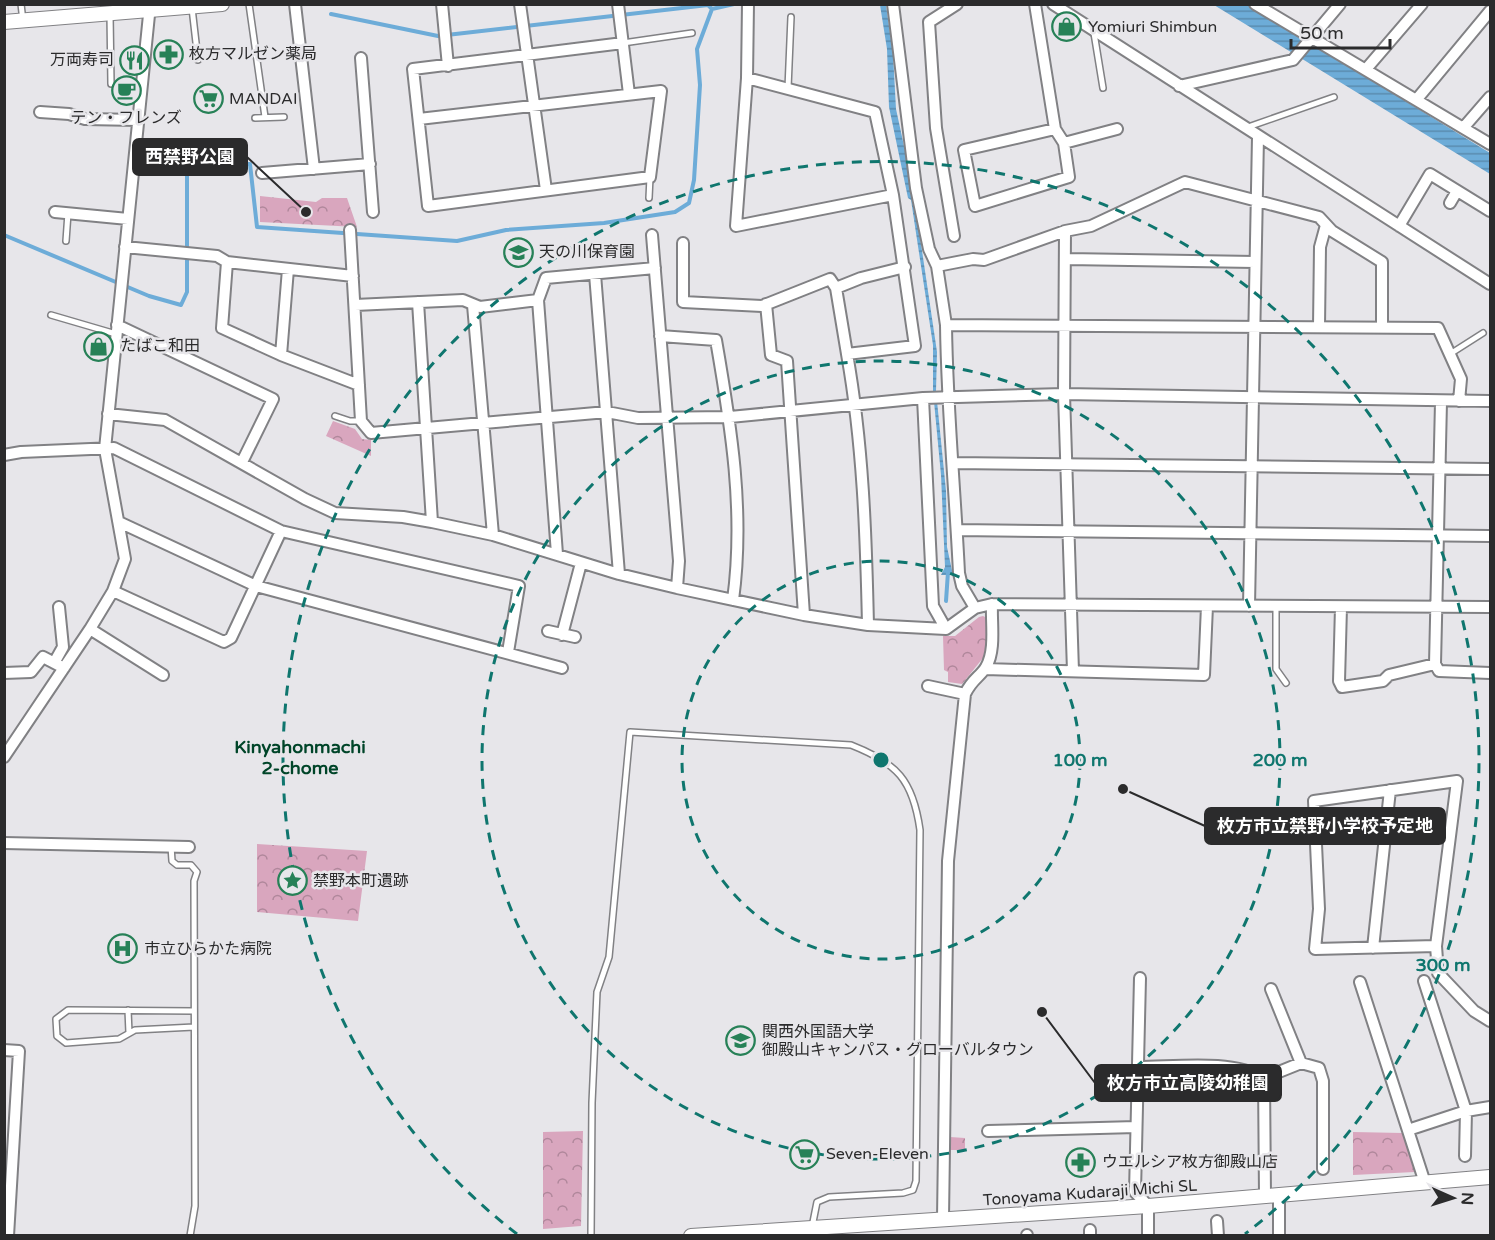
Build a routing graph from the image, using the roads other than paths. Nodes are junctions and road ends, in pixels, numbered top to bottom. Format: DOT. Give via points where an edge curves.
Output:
graph roads {
  1 [pos="21,4"];
  2 [pos="222,4"];
  3 [pos="249,4"];
  4 [pos="296,4"];
  5 [pos="442,4"];
  6 [pos="520,4"];
  7 [pos="893,4"];
  8 [pos="957,4"];
  9 [pos="1035,4"];
  10 [pos="1053,4"];
  11 [pos="1255,4"];
  12 [pos="1340,4"];
  13 [pos="1422,4"];
  14 [pos="618,5"];
  15 [pos="748,5"];
  16 [pos="192,7"];
  17 [pos="150,8"];
  18 [pos="1491,11"];
  19 [pos="110,14"];
  20 [pos="791,17"];
  21 [pos="22,21"];
  22 [pos="4,22"];
  23 [pos="1094,28"];
  24 [pos="692,33"];
  25 [pos="1312,37"];
  26 [pos="622,43"];
  27 [pos="527,56"];
  28 [pos="361,58"];
  29 [pos="198,60"];
  30 [pos="448,66"];
  31 [pos="1367,68"];
  32 [pos="747,78"];
  33 [pos="111,84"];
  34 [pos="1179,86"];
  35 [pos="788,88"];
  36 [pos="1103,88"];
  37 [pos="629,94"];
  38 [pos="1334,97"];
  39 [pos="1491,97"];
  40 [pos="1417,99"];
  41 [pos="535,107"];
  42 [pos="40,112"];
  43 [pos="265,117"];
  44 [pos="284,117"];
  45 [pos="255,118"];
  46 [pos="419,119"];
  47 [pos="138,120"];
  48 [pos="1464,127"];
  49 [pos="1244,128"];
  50 [pos="1055,129"];
  51 [pos="1118,129"];
  52 [pos="1258,137"];
  53 [pos="1064,142"];
  54 [pos="1491,144"];
  55 [pos="369,164"];
  56 [pos="314,169"];
  57 [pos="262,173"];
  58 [pos="650,177"];
  59 [pos="546,190"];
  60 [pos="1457,190"];
  61 [pos="893,195"];
  62 [pos="649,198"];
  63 [pos="1256,202"];
  64 [pos="1450,203"];
  65 [pos="1491,211"];
  66 [pos="55,212"];
  67 [pos="373,212"];
  68 [pos="68,213"];
  69 [pos="128,219"];
  70 [pos="1326,225"];
  71 [pos="1399,226"];
  72 [pos="1065,231"];
  73 [pos="351,233"];
  74 [pos="652,235"];
  75 [pos="954,236"];
  76 [pos="66,241"];
  77 [pos="683,243"];
  78 [pos="125,247"];
  79 [pos="1067,259"];
  80 [pos="227,262"];
  81 [pos="1255,262"];
  82 [pos="937,266"];
  83 [pos="905,267"];
  84 [pos="655,268"];
  85 [pos="288,269"];
  86 [pos="595,274"];
  87 [pos="353,276"];
  88 [pos="1490,282"];
  89 [pos="836,288"];
  90 [pos="538,300"];
  91 [pos="418,302"];
  92 [pos="766,304"];
  93 [pos="355,305"];
  94 [pos="473,305"];
  95 [pos="51,315"];
  96 [pos="946,325"];
  97 [pos="1064,326"];
  98 [pos="1254,326"];
  99 [pos="1319,327"];
  100 [pos="1382,327"];
  101 [pos="117,330"];
  102 [pos="1483,333"];
  103 [pos="660,336"];
  104 [pos="847,354"];
  105 [pos="1450,354"];
  106 [pos="281,355"];
  107 [pos="359,385"];
  108 [pos="1064,394"];
  109 [pos="946,397"];
  110 [pos="1254,397"];
  111 [pos="923,398"];
  112 [pos="1441,402"];
  113 [pos="1459,402"];
  114 [pos="1491,402"];
  115 [pos="856,405"];
  116 [pos="792,410"];
  117 [pos="607,412"];
  118 [pos="108,414"];
  119 [pos="335,416"];
  120 [pos="667,417"];
  121 [pos="729,417"];
  122 [pos="546,418"];
  123 [pos="361,421"];
  124 [pos="483,423"];
  125 [pos="425,428"];
  126 [pos="105,449"];
  127 [pos="4,455"];
  128 [pos="242,462"];
  129 [pos="954,463"];
  130 [pos="1066,464"];
  131 [pos="1251,466"];
  132 [pos="1438,468"];
  133 [pos="1491,469"];
  134 [pos="432,522"];
  135 [pos="121,523"];
  136 [pos="957,530"];
  137 [pos="281,531"];
  138 [pos="1067,532"];
  139 [pos="1250,533"];
  140 [pos="493,536"];
  141 [pos="1437,536"];
  142 [pos="1491,536"];
  143 [pos="556,554"];
  144 [pos="581,563"];
  145 [pos="619,574"];
  146 [pos="256,586"];
  147 [pos="677,588"];
  148 [pos="113,591"];
  149 [pos="733,600"];
  150 [pos="992,604"];
  151 [pos="1069,604"];
  152 [pos="1206,606"];
  153 [pos="1249,606"];
  154 [pos="1276,606"];
  155 [pos="1436,606"];
  156 [pos="59,607"];
  157 [pos="1341,607"];
  158 [pos="1491,607"];
  159 [pos="975,608"];
  160 [pos="804,615"];
  161 [pos="868,625"];
  162 [pos="90,629"];
  163 [pos="946,629"];
  164 [pos="548,632"];
  165 [pos="562,634"];
  166 [pos="575,638"];
  167 [pos="508,652"];
  168 [pos="1435,664"];
  169 [pos="59,665"];
  170 [pos="562,668"];
  171 [pos="985,669"];
  172 [pos="1073,671"];
  173 [pos="4,673"];
  174 [pos="1491,673"];
  175 [pos="163,675"];
  176 [pos="1286,682"];
  177 [pos="928,686"];
  178 [pos="965,694"];
  179 [pos="4,757"];
  180 [pos="1390,790"];
  181 [pos="4,843"];
  182 [pos="171,846"];
  183 [pos="189,847"];
  184 [pos="1436,946"];
  185 [pos="1373,948"];
  186 [pos="1140,978"];
  187 [pos="1424,981"];
  188 [pos="1360,982"];
  189 [pos="1271,989"];
  190 [pos="128,1010"];
  191 [pos="194,1011"];
  192 [pos="1491,1020"];
  193 [pos="194,1027"];
  194 [pos="129,1033"];
  195 [pos="4,1050"];
  196 [pos="1301,1063"];
  197 [pos="1138,1067"];
  198 [pos="1264,1078"];
  199 [pos="1491,1107"];
  200 [pos="1466,1111"];
  201 [pos="1136,1127"];
  202 [pos="1408,1130"];
  203 [pos="988,1131"];
  204 [pos="1465,1156"];
  205 [pos="1323,1169"];
  206 [pos="1491,1177"];
  207 [pos="1425,1183"];
  208 [pos="1272,1196"];
  209 [pos="1148,1206"];
  210 [pos="943,1219"];
  211 [pos="1217,1221"];
  212 [pos="812,1228"];
  213 [pos="8,1236"];
  214 [pos="190,1236"];
  215 [pos="591,1236"];
  216 [pos="691,1236"];
  217 [pos="1148,1236"];
  218 [pos="1218,1236"];
  219 [pos="1279,1236"];
  1 -- 21 [label="lane"];
  2 -- 16 [label="street"];
  3 -- 43 [label="lane"];
  4 -- 56 [label="street"];
  5 -- 30 [label="street"];
  6 -- 27 [label="street"];
  7 -- 82 [label="street" via="916,188 929,249"];
  8 -- 75 [label="street" via="929,22 936,128"];
  9 -- 50 [label="street"];
  10 -- 23 [label="street"];
  11 -- 25 [label="street"];
  12 -- 25 [label="street"];
  13 -- 31 [label="street"];
  14 -- 26 [label="street"];
  15 -- 32 [label="street"];
  16 -- 17 [label="street"];
  16 -- 29 [label="lane"];
  17 -- 19 [label="street"];
  17 -- 47 [label="street"];
  18 -- 40 [label="street"];
  19 -- 21 [label="street"];
  19 -- 33 [label="lane"];
  20 -- 35 [label="lane"];
  21 -- 22 [label="street"];
  23 -- 34 [label="street"];
  23 -- 36 [label="lane"];
  24 -- 26 [label="lane"];
  25 -- 31 [label="street"];
  25 -- 34 [label="street" via="1293,60"];
  26 -- 27 [label="street"];
  26 -- 37 [label="street"];
  27 -- 30 [label="street"];
  27 -- 41 [label="street"];
  28 -- 55 [label="street"];
  30 -- 46 [label="street" via="413,69"];
  31 -- 40 [label="street"];
  32 -- 35 [label="street"];
  32 -- 61 [label="street" via="736,226"];
  34 -- 49 [label="street"];
  35 -- 61 [label="street" via="875,112"];
  37 -- 41 [label="street"];
  37 -- 58 [label="street" via="661,91"];
  38 -- 49 [label="lane"];
  39 -- 48 [label="street"];
  40 -- 48 [label="street"];
  41 -- 46 [label="street"];
  41 -- 59 [label="street"];
  42 -- 47 [label="street" via="85,119"];
  43 -- 44 [label="lane"];
  43 -- 45 [label="lane"];
  46 -- 59 [label="street" via="428,206"];
  47 -- 69 [label="street"];
  48 -- 54 [label="street"];
  49 -- 52 [label="street"];
  50 -- 53 [label="street"];
  50 -- 53 [label="street" via="964,150 975,206 1069,177"];
  51 -- 53 [label="street"];
  52 -- 63 [label="street"];
  52 -- 71 [label="street"];
  55 -- 56 [label="street"];
  55 -- 67 [label="street"];
  56 -- 57 [label="street"];
  58 -- 59 [label="street"];
  58 -- 62 [label="lane"];
  60 -- 64 [label="street"];
  60 -- 65 [label="street"];
  60 -- 71 [label="street" via="1430,174"];
  61 -- 83 [label="street"];
  63 -- 70 [label="street" via="1319,217"];
  63 -- 72 [label="street" via="1185,182 1091,226"];
  63 -- 81 [label="street"];
  66 -- 68 [label="street"];
  68 -- 69 [label="street"];
  68 -- 76 [label="lane"];
  69 -- 78 [label="street"];
  70 -- 99 [label="street" via="1320,247"];
  70 -- 100 [label="street" via="1382,262"];
  71 -- 88 [label="street"];
  72 -- 79 [label="street"];
  72 -- 82 [label="street" via="984,260"];
  73 -- 87 [label="street"];
  74 -- 84 [label="street"];
  77 -- 92 [label="street" via="683,302"];
  78 -- 80 [label="street" via="217,255"];
  78 -- 101 [label="street"];
  79 -- 81 [label="street"];
  79 -- 97 [label="street"];
  80 -- 85 [label="street"];
  80 -- 106 [label="street" via="222,328"];
  81 -- 98 [label="street"];
  82 -- 96 [label="street"];
  83 -- 89 [label="street"];
  83 -- 104 [label="street" via="915,346"];
  84 -- 86 [label="street"];
  84 -- 103 [label="street"];
  85 -- 87 [label="street"];
  85 -- 106 [label="street"];
  86 -- 90 [label="street" via="546,278"];
  86 -- 117 [label="street"];
  87 -- 93 [label="street"];
  89 -- 92 [label="street" via="830,279"];
  89 -- 104 [label="street"];
  90 -- 94 [label="street" via="480,308"];
  90 -- 122 [label="street"];
  91 -- 93 [label="street"];
  91 -- 94 [label="street" via="463,300"];
  91 -- 125 [label="street"];
  92 -- 116 [label="street" via="771,355 787,361"];
  93 -- 107 [label="street"];
  94 -- 124 [label="street"];
  95 -- 101 [label="lane"];
  96 -- 97 [label="street"];
  96 -- 109 [label="street"];
  97 -- 98 [label="street"];
  97 -- 108 [label="street"];
  98 -- 99 [label="street"];
  98 -- 110 [label="street"];
  99 -- 100 [label="street"];
  100 -- 105 [label="street" via="1438,328"];
  101 -- 118 [label="street"];
  101 -- 128 [label="street" via="273,399"];
  102 -- 105 [label="lane"];
  103 -- 120 [label="street"];
  103 -- 121 [label="street" via="716,340"];
  104 -- 115 [label="street"];
  105 -- 113 [label="street" via="1461,379"];
  106 -- 107 [label="street"];
  107 -- 123 [label="street"];
  108 -- 109 [label="street"];
  108 -- 110 [label="street"];
  108 -- 130 [label="street"];
  109 -- 111 [label="street"];
  109 -- 129 [label="street"];
  110 -- 112 [label="street"];
  110 -- 131 [label="street"];
  111 -- 115 [label="street"];
  111 -- 163 [label="street" via="933,606"];
  112 -- 113 [label="street"];
  112 -- 132 [label="street"];
  113 -- 114 [label="street"];
  115 -- 116 [label="street"];
  115 -- 161 [label="street" via="866,528"];
  116 -- 121 [label="street"];
  116 -- 160 [label="street"];
  117 -- 120 [label="street" via="638,418"];
  117 -- 122 [label="street"];
  117 -- 145 [label="street"];
  118 -- 126 [label="street"];
  118 -- 128 [label="street" via="165,420"];
  119 -- 123 [label="lane"];
  120 -- 121 [label="street"];
  120 -- 147 [label="street" via="679,561"];
  121 -- 149 [label="street" via="735,454 739,558"];
  122 -- 124 [label="street"];
  122 -- 143 [label="street"];
  123 -- 125 [label="street" via="371,433"];
  124 -- 125 [label="street"];
  124 -- 140 [label="street"];
  125 -- 134 [label="street"];
  126 -- 127 [label="street"];
  126 -- 135 [label="street"];
  126 -- 137 [label="street" via="114,448"];
  128 -- 134 [label="street" via="304,500 335,513 403,516"];
  129 -- 130 [label="street"];
  129 -- 136 [label="street"];
  130 -- 131 [label="street"];
  130 -- 138 [label="street"];
  131 -- 132 [label="street"];
  131 -- 139 [label="street"];
  132 -- 133 [label="street"];
  132 -- 141 [label="street"];
  134 -- 140 [label="street"];
  135 -- 146 [label="street"];
  135 -- 148 [label="street" via="125,559"];
  136 -- 138 [label="street"];
  136 -- 159 [label="street" via="962,586"];
  137 -- 146 [label="street"];
  137 -- 167 [label="street" via="519,586"];
  138 -- 139 [label="street"];
  138 -- 151 [label="street"];
  139 -- 141 [label="street"];
  139 -- 153 [label="street"];
  140 -- 143 [label="street"];
  141 -- 142 [label="street"];
  141 -- 155 [label="street"];
  143 -- 144 [label="street"];
  144 -- 145 [label="street"];
  144 -- 165 [label="street"];
  145 -- 147 [label="street"];
  146 -- 148 [label="street" via="231,638 224,642"];
  146 -- 167 [label="street"];
  147 -- 149 [label="street"];
  148 -- 162 [label="street"];
  149 -- 160 [label="street"];
  150 -- 151 [label="street"];
  150 -- 159 [label="street"];
  150 -- 171 [label="street" via="990,656"];
  151 -- 152 [label="street"];
  151 -- 172 [label="street"];
  152 -- 153 [label="street"];
  152 -- 172 [label="street" via="1204,675"];
  153 -- 154 [label="street"];
  154 -- 157 [label="street"];
  154 -- 176 [label="lane" via="1276,669"];
  155 -- 157 [label="street"];
  155 -- 158 [label="street"];
  155 -- 168 [label="street"];
  156 -- 169 [label="street" via="63,647"];
  157 -- 168 [label="street" via="1342,687 1383,681 1389,675"];
  159 -- 163 [label="street"];
  160 -- 161 [label="street"];
  161 -- 163 [label="street"];
  162 -- 169 [label="street"];
  162 -- 175 [label="street"];
  164 -- 165 [label="street"];
  165 -- 166 [label="street"];
  167 -- 170 [label="street"];
  168 -- 174 [label="street" via="1439,671"];
  169 -- 173 [label="street" via="44,657 31,672"];
  169 -- 179 [label="street"];
  171 -- 172 [label="street"];
  171 -- 178 [label="street" via="972,679"];
  177 -- 178 [label="street"];
  178 -- 210 [label="street" via="948,861"];
  180 -- 184 [label="street" via="1457,781"];
  180 -- 185 [label="street"];
  180 -- 185 [label="street" via="1314,801 1318,909 1315,949"];
  181 -- 182 [label="street"];
  182 -- 183 [label="street"];
  182 -- 191 [label="lane" via="172,861 191,865 197,872"];
  184 -- 185 [label="street"];
  184 -- 192 [label="street" via="1438,973 1474,1011"];
  186 -- 197 [label="street"];
  187 -- 200 [label="street"];
  188 -- 202 [label="street"];
  189 -- 196 [label="street"];
  190 -- 191 [label="lane"];
  190 -- 194 [label="lane"];
  190 -- 194 [label="lane" via="68,1010 56,1019 57,1036 66,1042 119,1039"];
  191 -- 193 [label="lane"];
  193 -- 194 [label="lane"];
  193 -- 214 [label="lane" via="195,1206"];
  195 -- 213 [label="street" via="19,1051"];
  196 -- 198 [label="street"];
  196 -- 205 [label="street" via="1319,1068 1323,1081"];
  197 -- 198 [label="street" via="1230,1067 1250,1070"];
  197 -- 201 [label="street"];
  198 -- 208 [label="street"];
  199 -- 200 [label="street"];
  200 -- 202 [label="street"];
  200 -- 204 [label="street"];
  201 -- 203 [label="street"];
  201 -- 209 [label="street" via="1135,1192"];
  202 -- 207 [label="street"];
  206 -- 207 [label="street, Tonoyama Kudaraji Michi SL"];
  207 -- 208 [label="street, Tonoyama Kudaraji Michi SL"];
  208 -- 209 [label="street, Tonoyama Kudaraji Michi SL"];
  208 -- 219 [label="street"];
  209 -- 210 [label="street, Tonoyama Kudaraji Michi SL"];
  209 -- 217 [label="street"];
  210 -- 212 [label="street, Tonoyama Kudaraji Michi SL"];
  211 -- 218 [label="street"];
  212 -- 215 [label="lane" via="817,1202 829,1197 903,1193 913,1190 916,1181 920,830 916,805 895,768 878,755 851,745 630,732 609,957 597,992"];
  212 -- 216 [label="street, Tonoyama Kudaraji Michi SL"];
}
